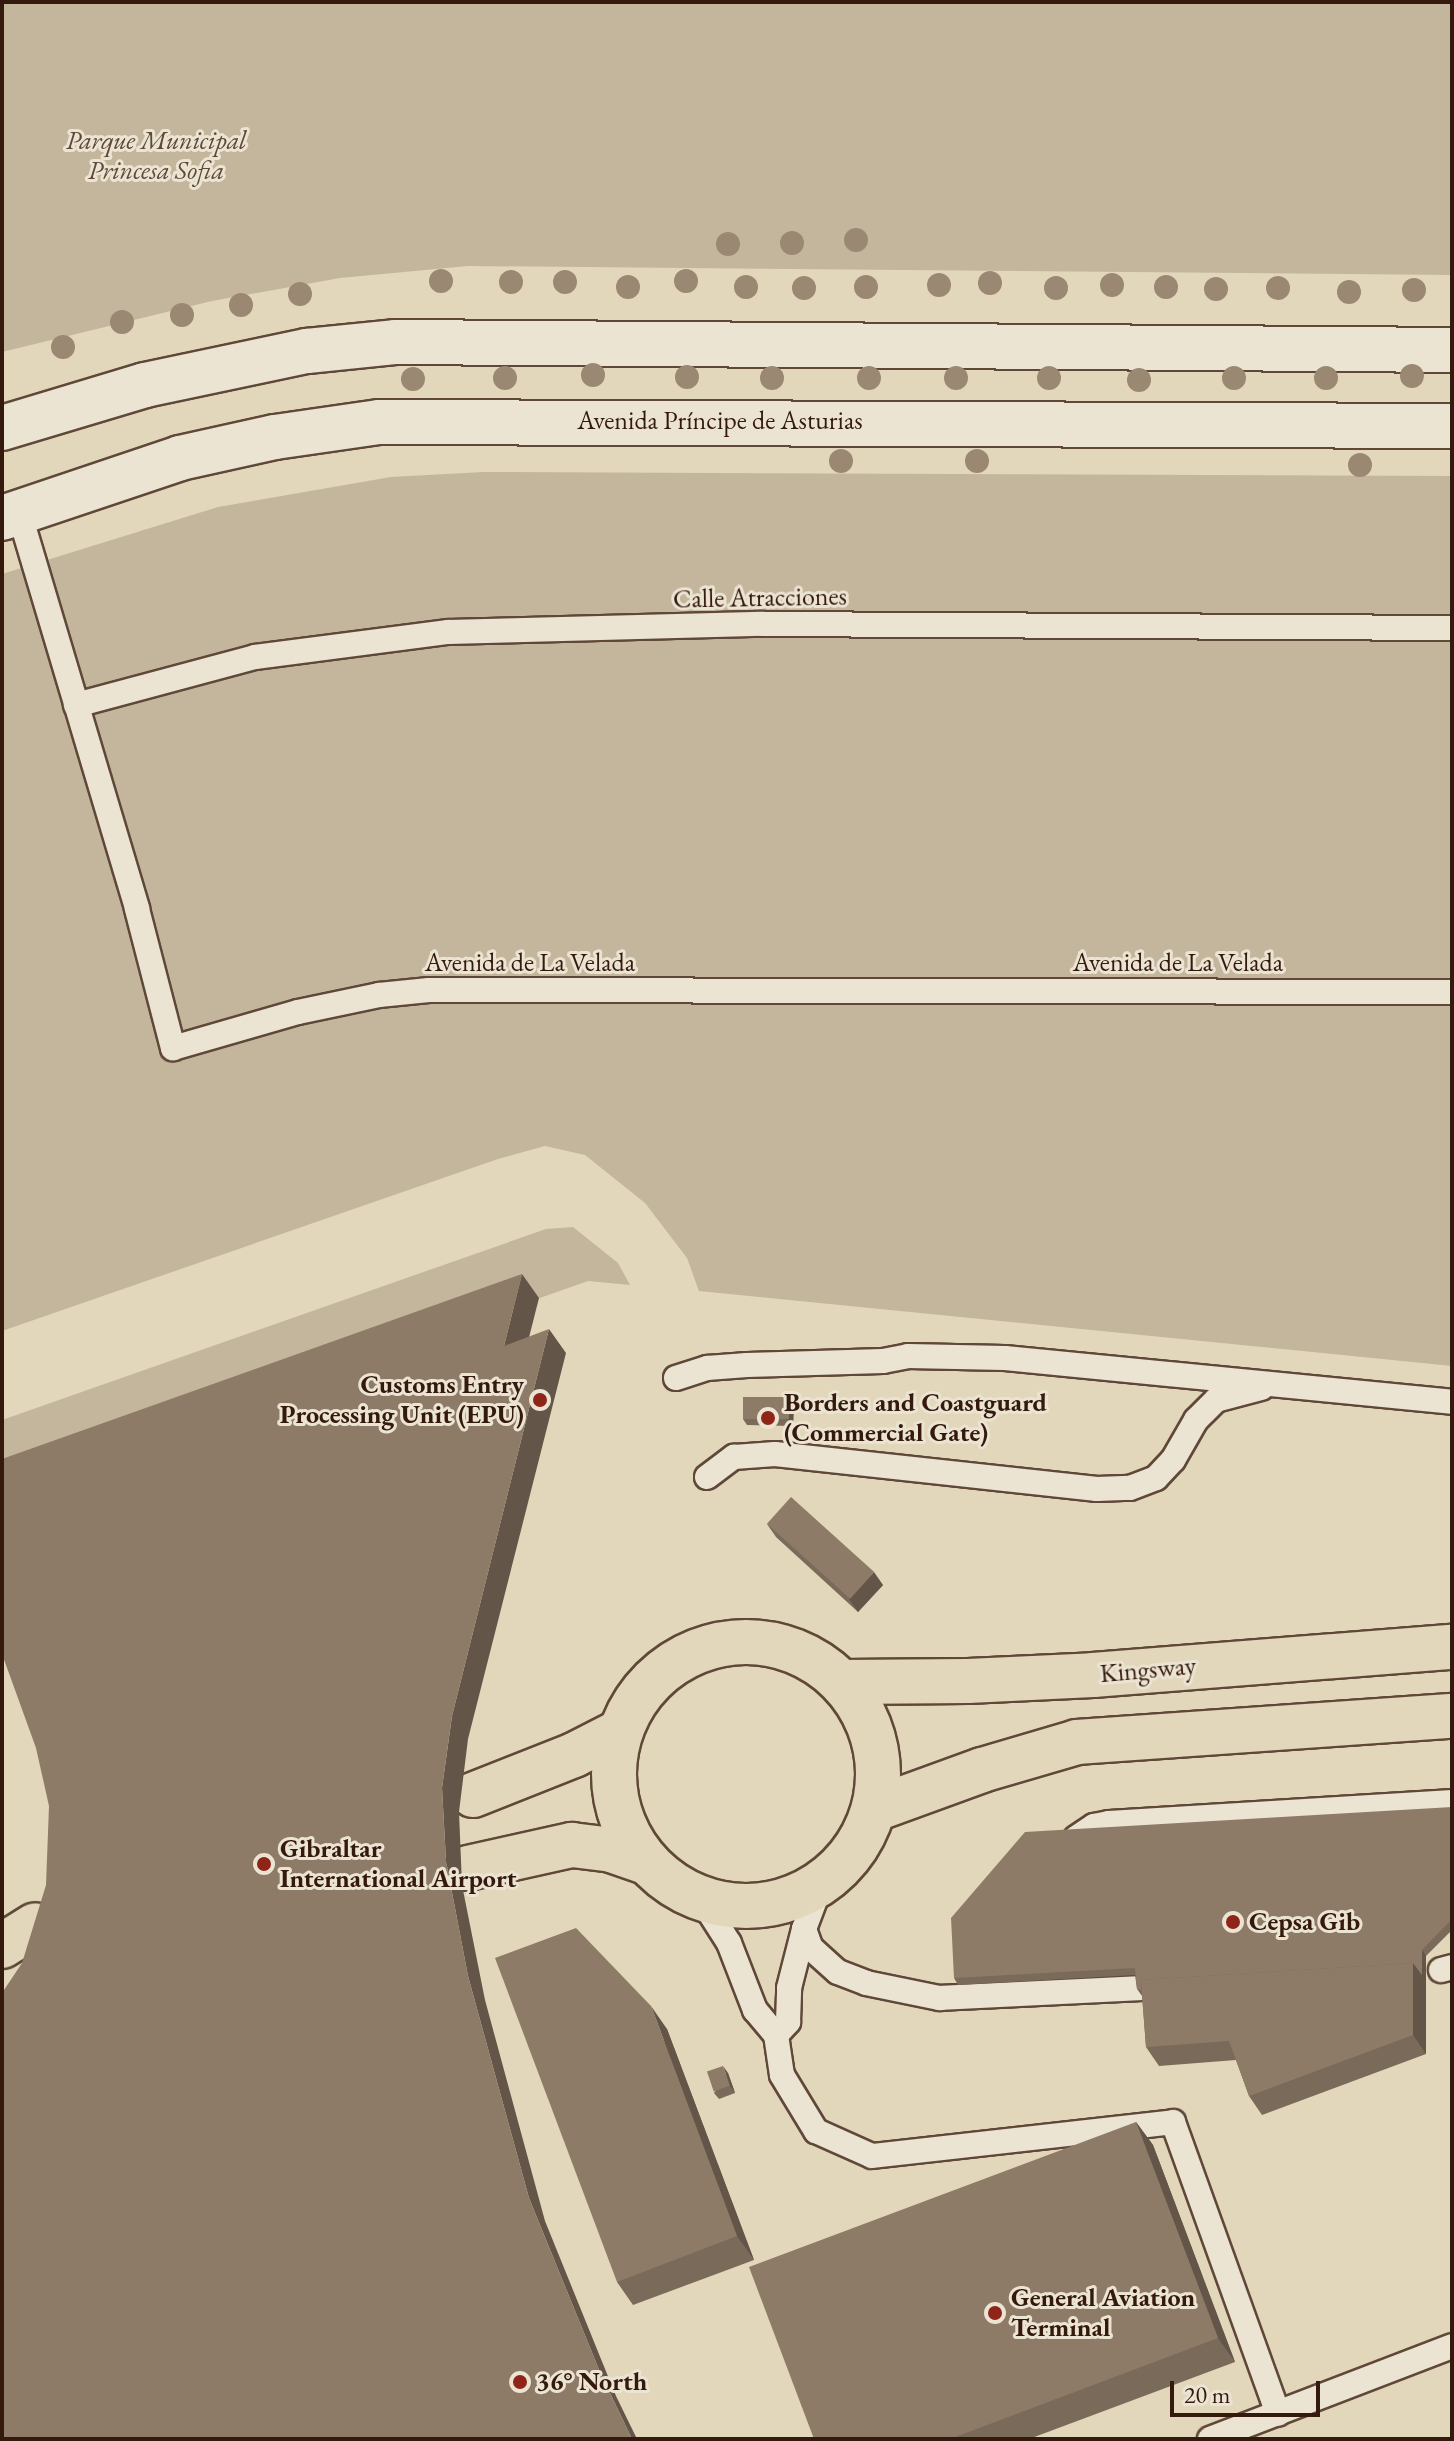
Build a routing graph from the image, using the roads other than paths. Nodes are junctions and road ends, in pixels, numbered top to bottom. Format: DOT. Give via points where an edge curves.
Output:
graph roads {
  1 [pos="1452,350"];
  2 [pos="1452,426"];
  3 [pos="2,428"];
  4 [pos="10,515"];
  5 [pos="1452,628"];
  6 [pos="76,705"];
  7 [pos="1452,992"];
  8 [pos="676,1378"];
  9 [pos="1279,1385"];
  10 [pos="1452,1402"];
  11 [pos="707,1477"];
  12 [pos="1452,1647"];
  13 [pos="843,1682"];
  14 [pos="1452,1716"];
  15 [pos="619,1732"];
  16 [pos="473,1795"];
  17 [pos="1452,1802"];
  18 [pos="875,1809"];
  19 [pos="1277,1813"];
  20 [pos="1243,1827"];
  21 [pos="1076,1838"];
  22 [pos="648,1863"];
  23 [pos="468,1868"];
  24 [pos="821,1884"];
  25 [pos="701,1899"];
  26 [pos="804,1929"];
  27 [pos="1065,1979"];
  28 [pos="982,1983"];
  29 [pos="1141,1988"];
  30 [pos="1030,1994"];
  31 [pos="956,1998"];
  32 [pos="776,2035"];
  33 [pos="1452,2346"];
  34 [pos="1278,2414"];
  35 [pos="1215,2438"];
  1 -- 3 [label="main road" via="395,342 307,351 145,385"];
  2 -- 4 [label="main road, Avenida Príncipe de Asturias" via="379,422 180,458"];
  4 -- 6 [label="lane, Avenida de La Velada"];
  5 -- 6 [label="lane, Calle Atracciones" via="763,624 448,632 255,657"];
  6 -- 7 [label="lane, Avenida de La Velada" via="173,1048 298,1012 429,990"];
  8 -- 9 [label="lane" via="707,1368 908,1356 1021,1359"];
  9 -- 10 [label="lane"];
  9 -- 11 [label="lane" via="1216,1400 1156,1478 1130,1488 1097,1489 763,1454 734,1457"];
  12 -- 13 [label="highway, Kingsway" via="1093,1675"];
  13 -- 15 [label="highway" via="806,1655 768,1643 728,1642 690,1653 656,1675"];
  13 -- 18 [label="highway" via="869,1720 879,1764"];
  14 -- 18 [label="highway" via="1077,1742"];
  15 -- 16 [label="highway"];
  15 -- 22 [label="highway" via="613,1767 616,1802 628,1835"];
  17 -- 19 [label="lane" via="1324,1816"];
  18 -- 24 [label="highway" via="863,1838"];
  19 -- 20 [label="lane"];
  19 -- 21 [label="lane" via="1178,1825 1109,1823"];
  22 -- 23 [label="highway" via="611,1850 572,1845"];
  22 -- 25 [label="highway" via="672,1885"];
  24 -- 25 [label="highway" via="763,1906"];
  24 -- 26 [label="lane"];
  25 -- 32 [label="lane" via="729,1943 755,2010"];
  26 -- 31 [label="lane" via="811,1948 838,1972 891,1991"];
  26 -- 32 [label="lane" via="789,1988 788,2022"];
  27 -- 30 [label="lane"];
  28 -- 31 [label="lane"];
  29 -- 30 [label="lane"];
  30 -- 31 [label="lane"];
  32 -- 34 [label="lane" via="782,2075 816,2131 872,2156 1173,2122"];
  33 -- 34 [label="lane"];
  34 -- 35 [label="lane"];
}
